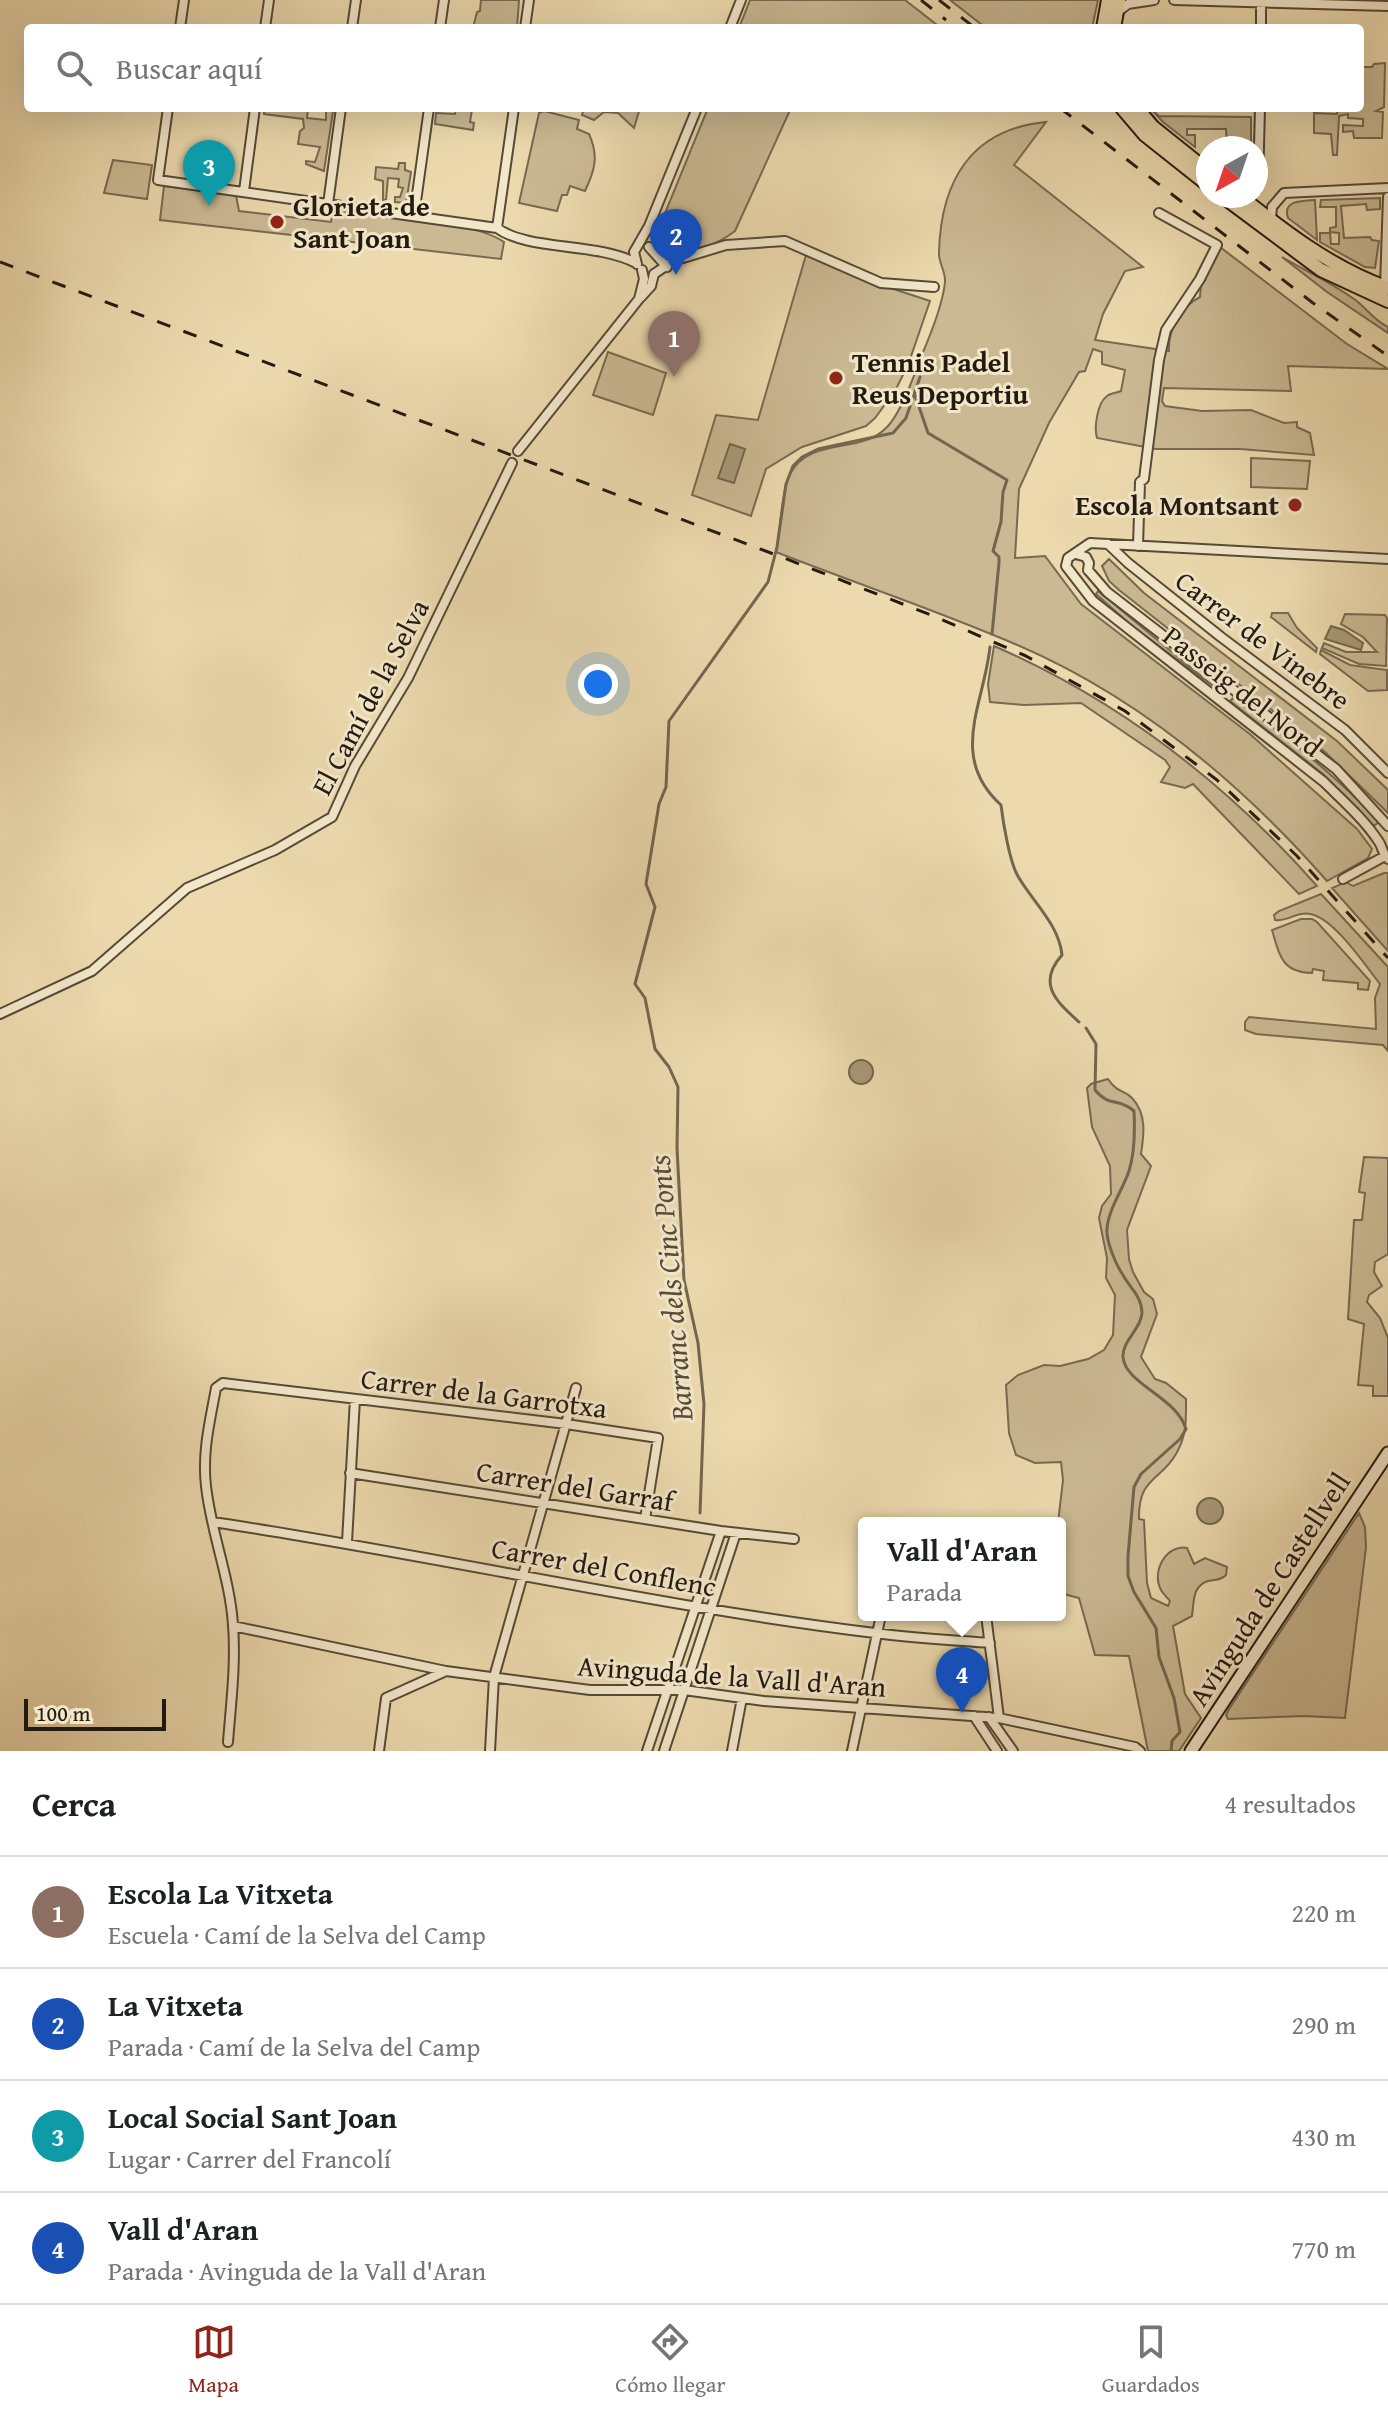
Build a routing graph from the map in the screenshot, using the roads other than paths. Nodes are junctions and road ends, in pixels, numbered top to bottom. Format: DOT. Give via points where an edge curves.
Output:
graph roads {
  1 [pos="184,0"];
  2 [pos="269,0"];
  3 [pos="356,0"];
  4 [pos="444,0"];
  5 [pos="529,0"];
  6 [pos="741,0"];
  7 [pos="1108,0"];
  8 [pos="1119,0"];
  9 [pos="1154,0"];
  10 [pos="1174,0"];
  11 [pos="1261,1"];
  12 [pos="1388,6"];
  13 [pos="1116,13"];
  14 [pos="181,24"];
  15 [pos="266,24"];
  16 [pos="353,24"];
  17 [pos="441,24"];
  18 [pos="526,24"];
  19 [pos="732,24"];
  20 [pos="1104,24"];
  21 [pos="1115,24"];
  22 [pos="1261,24"];
  23 [pos="167,112"];
  24 [pos="254,112"];
  25 [pos="340,112"];
  26 [pos="428,112"];
  27 [pos="513,112"];
  28 [pos="695,112"];
  29 [pos="1125,112"];
  30 [pos="1140,112"];
  31 [pos="1260,112"];
  32 [pos="1259,136"];
  33 [pos="1196,161"];
  34 [pos="1196,175"];
  35 [pos="1388,188"];
  36 [pos="244,191"];
  37 [pos="1388,197"];
  38 [pos="328,204"];
  39 [pos="1238,208"];
  40 [pos="1257,208"];
  41 [pos="1159,213"];
  42 [pos="414,216"];
  43 [pos="1271,220"];
  44 [pos="649,226"];
  45 [pos="497,228"];
  46 [pos="649,247"];
  47 [pos="636,250"];
  48 [pos="618,256"];
  49 [pos="663,266"];
  50 [pos="639,267"];
  51 [pos="934,287"];
  52 [pos="1387,292"];
  53 [pos="639,299"];
  54 [pos="518,451"];
  55 [pos="512,463"];
  56 [pos="1108,544"];
  57 [pos="1138,546"];
  58 [pos="1076,554"];
  59 [pos="1388,559"];
  60 [pos="1088,570"];
  61 [pos="1073,576"];
  62 [pos="1388,773"];
  63 [pos="1388,826"];
  64 [pos="1388,837"];
  65 [pos="1382,846"];
  66 [pos="1386,857"];
  67 [pos="1343,879"];
  68 [pos="0,1014"];
  69 [pos="576,1388"];
  70 [pos="355,1399"];
  71 [pos="566,1424"];
  72 [pos="1388,1453"];
  73 [pos="350,1473"];
  74 [pos="542,1503"];
  75 [pos="645,1519"];
  76 [pos="213,1522"];
  77 [pos="721,1531"];
  78 [pos="736,1533"];
  79 [pos="794,1539"];
  80 [pos="347,1542"];
  81 [pos="521,1576"];
  82 [pos="696,1607"];
  83 [pos="711,1609"];
  84 [pos="879,1621"];
  85 [pos="987,1621"];
  86 [pos="233,1626"];
  87 [pos="876,1633"];
  88 [pos="990,1643"];
  89 [pos="446,1671"];
  90 [pos="494,1677"];
  91 [pos="668,1690"];
  92 [pos="684,1690"];
  93 [pos="742,1698"];
  94 [pos="860,1708"];
  95 [pos="974,1716"];
  96 [pos="994,1717"];
  97 [pos="228,1742"];
  98 [pos="1133,1750"];
  99 [pos="379,1751"];
  100 [pos="490,1751"];
  101 [pos="647,1751"];
  102 [pos="664,1751"];
  103 [pos="732,1751"];
  104 [pos="852,1751"];
  105 [pos="997,1751"];
  106 [pos="1013,1751"];
  107 [pos="1191,1751"];
  1 -- 14 [label="street"];
  2 -- 15 [label="street"];
  3 -- 16 [label="street"];
  4 -- 17 [label="street"];
  5 -- 18 [label="street"];
  6 -- 19 [label="street"];
  7 -- 20 [label="main road"];
  8 -- 13 [label="main road"];
  9 -- 13 [label="street" via="1128,4"];
  10 -- 11 [label="street"];
  11 -- 12 [label="street"];
  11 -- 22 [label="street"];
  13 -- 21 [label="main road"];
  23 -- 36 [label="street" via="158,180"];
  24 -- 36 [label="street"];
  25 -- 38 [label="street"];
  26 -- 42 [label="street"];
  27 -- 45 [label="street"];
  28 -- 44 [label="street"];
  29 -- 34 [label="main road" via="1145,135"];
  30 -- 33 [label="main road"];
  31 -- 32 [label="street"];
  35 -- 43 [label="street" via="1284,193 1275,202"];
  36 -- 38 [label="street"];
  37 -- 52 [label="street"];
  38 -- 42 [label="street"];
  39 -- 52 [label="main road" via="1321,270"];
  40 -- 43 [label="main road"];
  41 -- 57 [label="street" via="1217,245 1166,330 1140,482"];
  42 -- 45 [label="street"];
  43 -- 52 [label="main road" via="1325,259"];
  44 -- 46 [label="street"];
  44 -- 47 [label="street"];
  45 -- 48 [label="street" via="509,237"];
  46 -- 47 [label="street"];
  46 -- 49 [label="street"];
  47 -- 48 [label="street"];
  47 -- 50 [label="street"];
  48 -- 50 [label="street"];
  49 -- 50 [label="street" via="646,273"];
  49 -- 51 [label="street" via="726,245 785,241 881,283"];
  49 -- 53 [label="street"];
  50 -- 53 [label="street" via="644,279"];
  53 -- 54 [label="street"];
  55 -- 68 [label="street, El Camí de la Selva" via="408,678 355,766 332,817 275,850 187,888 92,971"];
  56 -- 57 [label="street"];
  56 -- 58 [label="street" via="1090,543"];
  56 -- 62 [label="street, Carrer de Vinebre" via="1345,730"];
  57 -- 59 [label="street"];
  58 -- 60 [label="street" via="1086,557"];
  58 -- 61 [label="street" via="1066,562"];
  60 -- 61 [label="street"];
  60 -- 63 [label="street, Passeig del Nord" via="1118,600 1336,769"];
  61 -- 65 [label="street, Passeig del Nord" via="1093,601 1324,782"];
  64 -- 65 [label="street"];
  65 -- 66 [label="street"];
  66 -- 67 [label="street"];
  69 -- 71 [label="street"];
  70 -- 71 [label="street, Carrer de la Garrotxa"];
  70 -- 73 [label="street"];
  70 -- 76 [label="street, Carrer de la Garrotxa" via="223,1383 216,1388 205,1444"];
  71 -- 74 [label="street"];
  71 -- 75 [label="street, Carrer de la Garrotxa" via="658,1438"];
  72 -- 107 [label="street, Avinguda de Castellvell"];
  73 -- 74 [label="street, Carrer del Garraf"];
  73 -- 80 [label="street"];
  74 -- 75 [label="street, Carrer del Garraf"];
  74 -- 81 [label="street"];
  75 -- 77 [label="street, Carrer del Garraf"];
  76 -- 80 [label="street, Carrer del Conflenc"];
  76 -- 86 [label="street"];
  77 -- 78 [label="street, Carrer del Garraf"];
  77 -- 82 [label="street"];
  78 -- 79 [label="street, Carrer del Garraf"];
  78 -- 83 [label="street"];
  80 -- 81 [label="street, Carrer del Conflenc"];
  81 -- 82 [label="street, Carrer del Conflenc"];
  81 -- 90 [label="street"];
  82 -- 83 [label="street, Carrer del Conflenc"];
  82 -- 91 [label="street"];
  83 -- 87 [label="street, Carrer del Conflenc"];
  83 -- 92 [label="street"];
  84 -- 87 [label="street"];
  85 -- 88 [label="street"];
  86 -- 89 [label="street, Avinguda de la Vall d'Aran"];
  86 -- 97 [label="street"];
  87 -- 88 [label="street, Carrer del Conflenc"];
  87 -- 94 [label="street"];
  88 -- 96 [label="street"];
  89 -- 90 [label="street, Avinguda de la Vall d'Aran"];
  89 -- 99 [label="street" via="386,1698"];
  90 -- 91 [label="street, Avinguda de la Vall d'Aran" via="590,1690"];
  90 -- 100 [label="street"];
  91 -- 92 [label="street, Avinguda de la Vall d'Aran"];
  91 -- 101 [label="street"];
  92 -- 93 [label="street, Avinguda de la Vall d'Aran"];
  92 -- 102 [label="street"];
  93 -- 94 [label="street, Avinguda de la Vall d'Aran"];
  93 -- 103 [label="street"];
  94 -- 95 [label="street, Avinguda de la Vall d'Aran"];
  94 -- 104 [label="street"];
  95 -- 96 [label="street, Avinguda de la Vall d'Aran"];
  95 -- 105 [label="street"];
  96 -- 98 [label="street, Avinguda de la Vall d'Aran"];
  96 -- 106 [label="street"];
}
